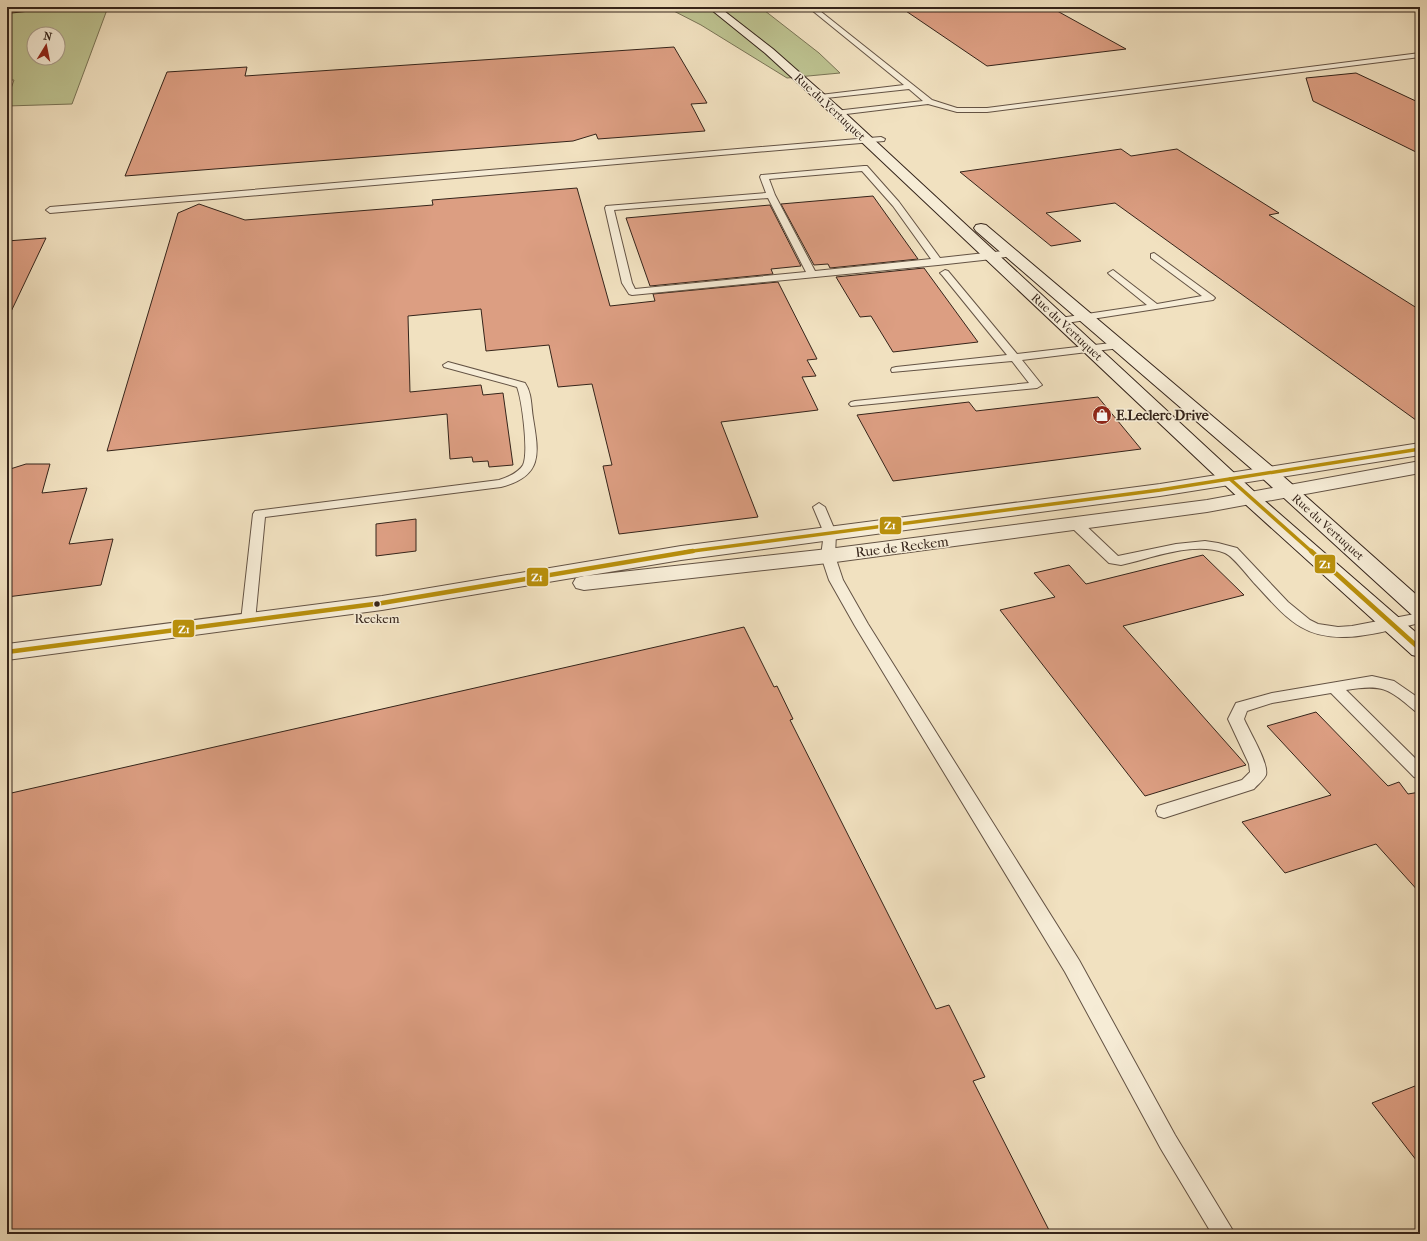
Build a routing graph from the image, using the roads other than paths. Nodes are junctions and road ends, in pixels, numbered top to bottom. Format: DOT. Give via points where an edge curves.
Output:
graph roads {
  1 [pos="34,7"];
  2 [pos="713,7"];
  3 [pos="727,7"];
  4 [pos="811,7"];
  5 [pos="7,10"];
  6 [pos="1420,55"];
  7 [pos="909,87"];
  8 [pos="826,96"];
  9 [pos="929,102"];
  10 [pos="844,113"];
  11 [pos="881,139"];
  12 [pos="866,140"];
  13 [pos="771,195"];
  14 [pos="50,210"];
  15 [pos="1012,253"];
  16 [pos="992,256"];
  17 [pos="1154,256"];
  18 [pos="938,262"];
  19 [pos="945,273"];
  20 [pos="1113,273"];
  21 [pos="812,275"];
  22 [pos="1155,307"];
  23 [pos="1088,317"];
  24 [pos="1060,321"];
  25 [pos="1120,345"];
  26 [pos="1090,349"];
  27 [pos="1016,357"];
  28 [pos="448,365"];
  29 [pos="896,370"];
  30 [pos="855,404"];
  31 [pos="1420,449"];
  32 [pos="1420,467"];
  33 [pos="1268,474"];
  34 [pos="1230,479"];
  35 [pos="1288,492"];
  36 [pos="1251,499"];
  37 [pos="819,507"];
  38 [pos="1076,524"];
  39 [pos="830,533"];
  40 [pos="828,556"];
  41 [pos="382,603"];
  42 [pos="1420,610"];
  43 [pos="1420,618"];
  44 [pos="248,621"];
  45 [pos="1392,624"];
  46 [pos="1420,649"];
  47 [pos="7,652"];
  48 [pos="1334,687"];
  49 [pos="1420,707"];
  50 [pos="1420,773"];
  51 [pos="1164,811"];
  52 [pos="1224,1234"];
  1 -- 5 [label="highway"];
  2 -- 8 [label="street, Rue du Vertuquet"];
  3 -- 8 [label="street, Rue du Vertuquet" via="759,31"];
  4 -- 7 [label="lane"];
  6 -- 9 [label="lane" via="987,110 951,108"];
  7 -- 8 [label="lane"];
  7 -- 9 [label="lane"];
  8 -- 10 [label="street, Rue du Vertuquet"];
  9 -- 10 [label="lane"];
  10 -- 11 [label="street, Rue du Vertuquet"];
  10 -- 12 [label="street, Rue du Vertuquet"];
  11 -- 12 [label="lane"];
  11 -- 15 [label="street, Rue du Vertuquet"];
  12 -- 14 [label="lane"];
  12 -- 16 [label="street, Rue du Vertuquet"];
  13 -- 18 [label="lane" via="764,177 864,168 896,204"];
  13 -- 21 [label="lane"];
  13 -- 21 [label="lane" via="609,208 627,282 632,292"];
  15 -- 16 [label="lane"];
  15 -- 23 [label="street, Rue du Vertuquet"];
  16 -- 18 [label="lane"];
  16 -- 24 [label="street, Rue du Vertuquet"];
  17 -- 22 [label="lane" via="1210,298"];
  18 -- 21 [label="lane"];
  19 -- 27 [label="lane"];
  20 -- 22 [label="lane"];
  22 -- 23 [label="lane"];
  23 -- 24 [label="lane"];
  23 -- 25 [label="street, Rue du Vertuquet"];
  24 -- 26 [label="street, Rue du Vertuquet"];
  25 -- 26 [label="lane"];
  25 -- 33 [label="street, Rue du Vertuquet"];
  26 -- 27 [label="lane"];
  26 -- 34 [label="street, Rue du Vertuquet"];
  27 -- 29 [label="lane"];
  27 -- 30 [label="lane" via="1037,385"];
  28 -- 44 [label="lane" via="521,385 533,453 528,466 514,479 501,484 260,514"];
  31 -- 33 [label="street, Rue de Reckem"];
  32 -- 35 [label="street, Rue de Reckem"];
  33 -- 34 [label="street, Rue de Reckem"];
  33 -- 35 [label="street, Rue du Vertuquet"];
  34 -- 36 [label="street, Rue du Vertuquet"];
  34 -- 39 [label="street, Rue de Reckem"];
  35 -- 36 [label="street, Rue de Reckem"];
  35 -- 42 [label="street, Rue du Vertuquet"];
  36 -- 38 [label="street, Rue de Reckem"];
  36 -- 45 [label="street, Rue du Vertuquet"];
  37 -- 39 [label="lane"];
  38 -- 40 [label="street, Rue de Reckem"];
  38 -- 45 [label="lane" via="1114,560 1121,561 1200,544 1232,550 1293,614 1313,628 1334,632"];
  39 -- 40 [label="lane"];
  39 -- 41 [label="street, Rue de Reckem" via="668,555"];
  40 -- 41 [label="street, Rue de Reckem" via="668,575"];
  40 -- 52 [label="lane" via="836,580 873,646 924,724 1072,966 1168,1142"];
  41 -- 44 [label="street, Rue de Reckem"];
  43 -- 45 [label="lane"];
  44 -- 47 [label="street, Rue de Reckem"];
  45 -- 46 [label="street, Rue du Vertuquet"];
  48 -- 49 [label="lane" via="1370,680 1387,682 1401,690"];
  48 -- 50 [label="lane"];
  48 -- 51 [label="lane" via="1272,698 1241,707 1236,719 1257,764 1258,774 1248,785"];
}
